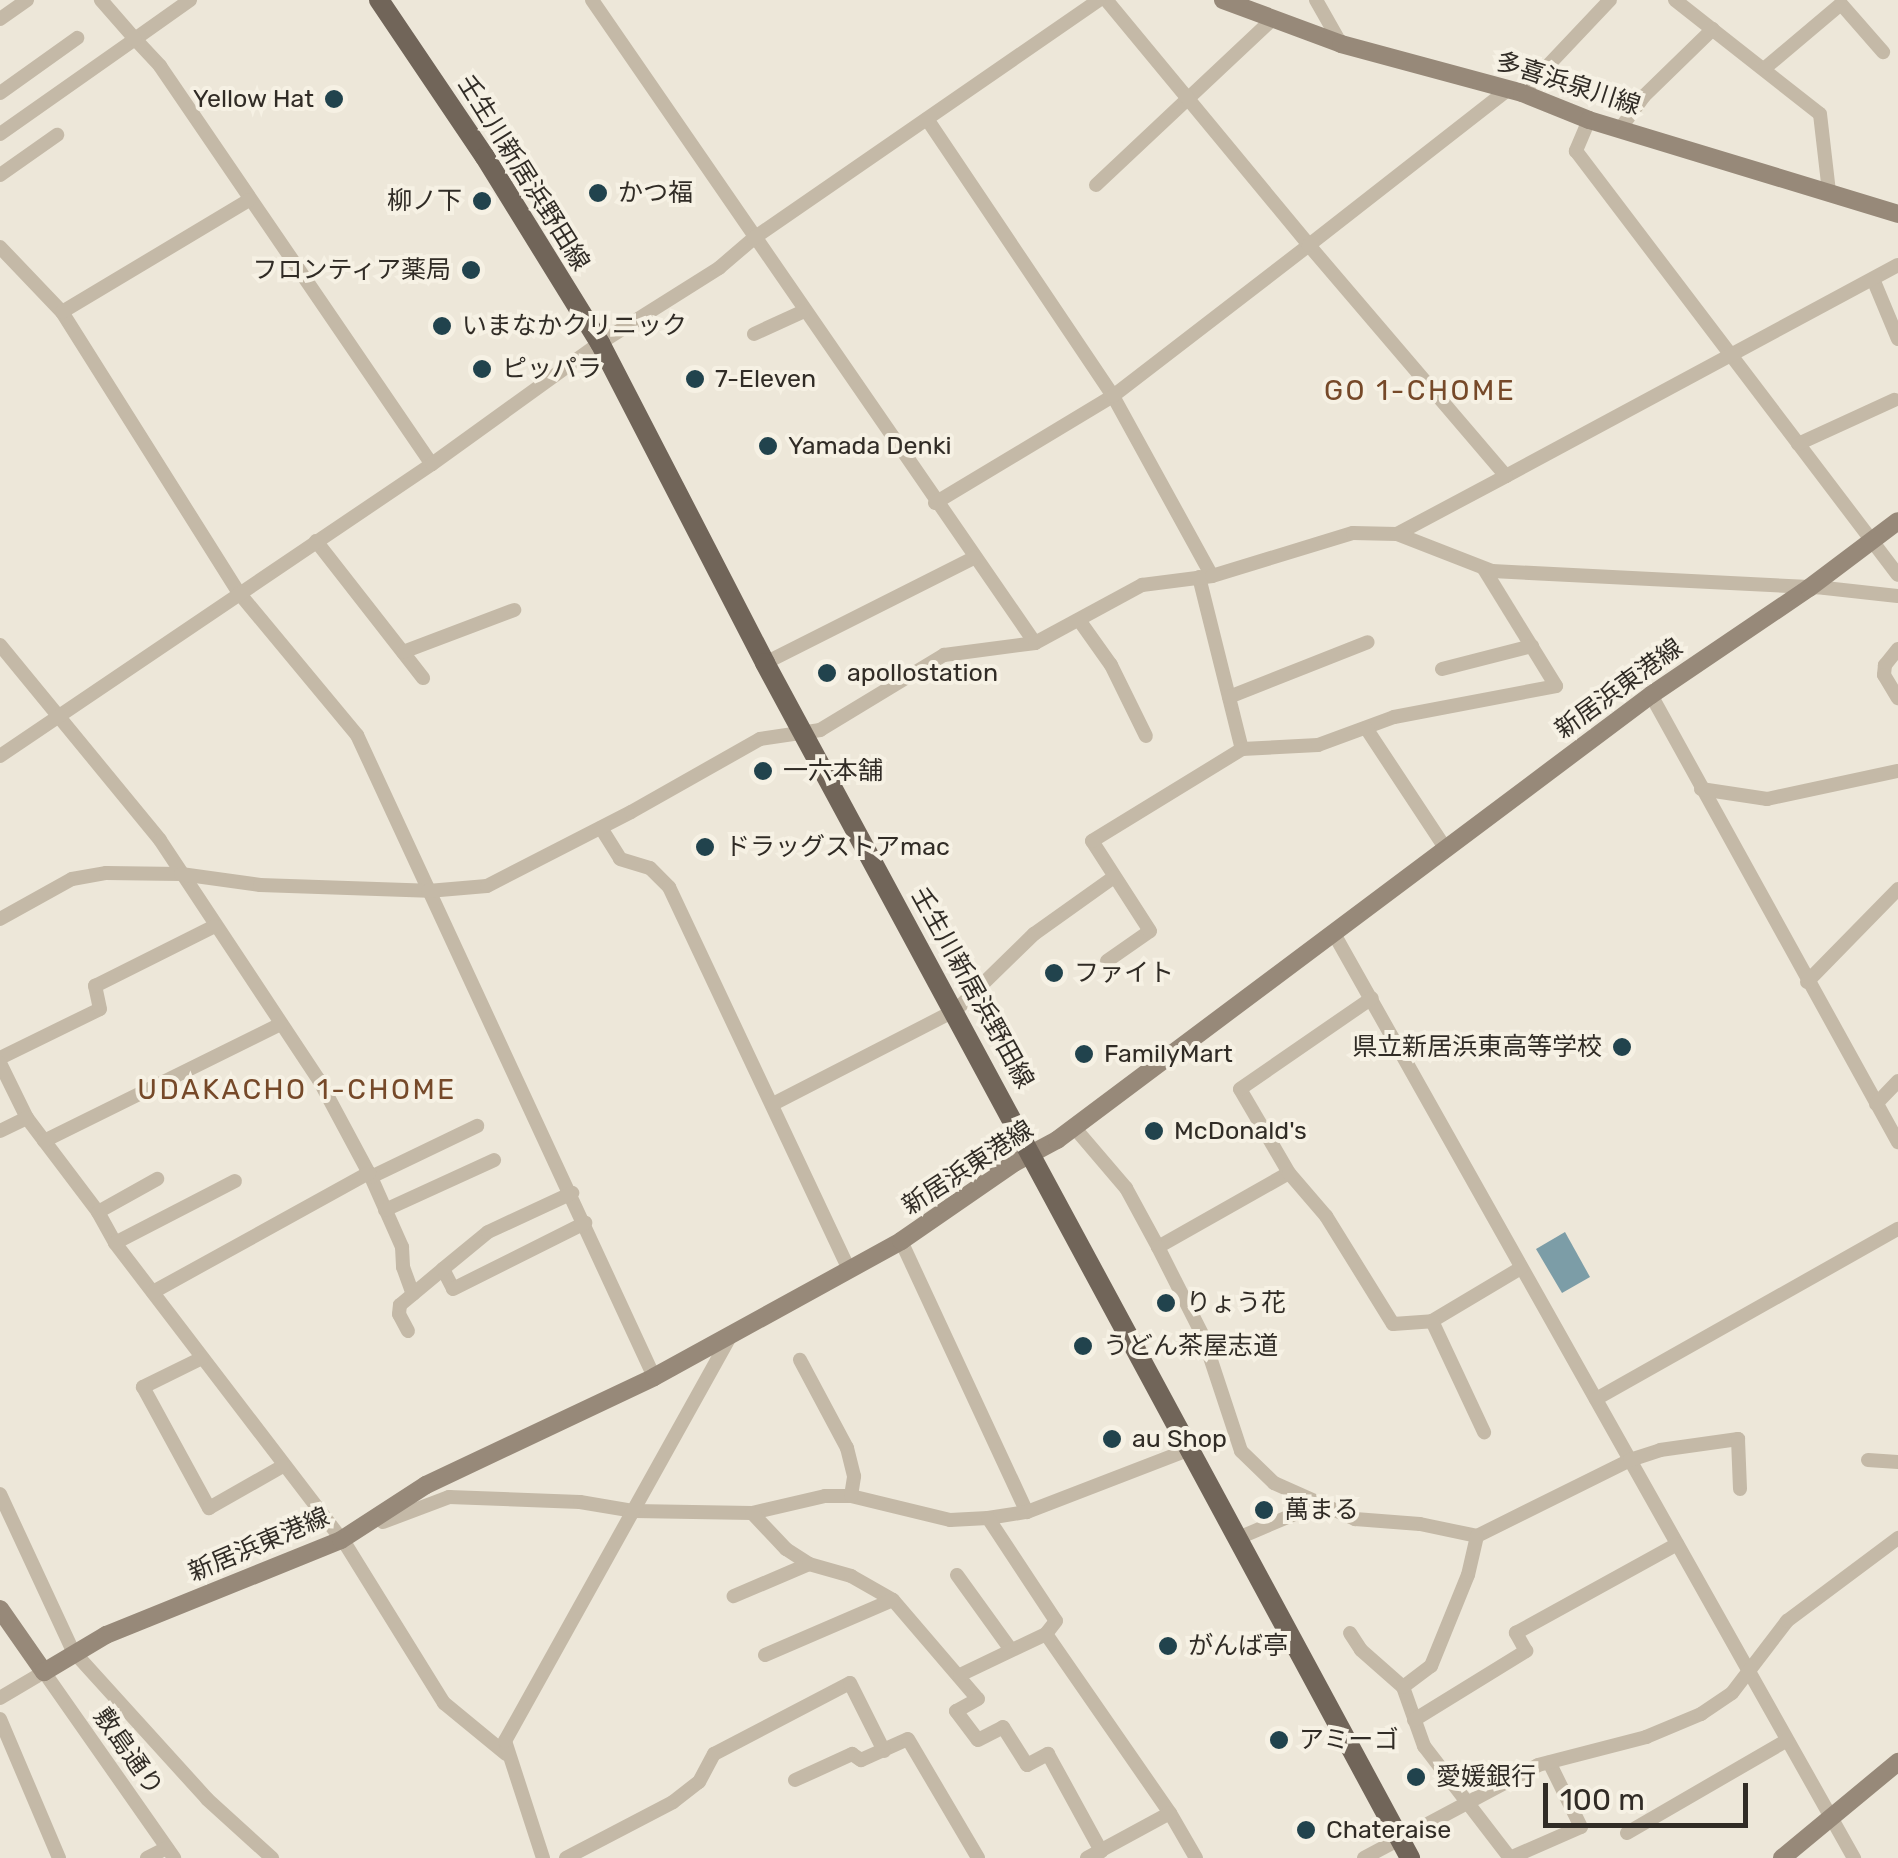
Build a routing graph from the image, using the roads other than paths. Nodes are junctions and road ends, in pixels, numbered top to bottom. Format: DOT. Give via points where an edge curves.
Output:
graph roads {
  1 [pos="27,0"];
  2 [pos="101,0"];
  3 [pos="190,0"];
  4 [pos="379,0"];
  5 [pos="592,0"];
  6 [pos="1099,0"];
  7 [pos="1106,0"];
  8 [pos="1222,0"];
  9 [pos="1316,0"];
  10 [pos="1610,0"];
  11 [pos="1674,0"];
  12 [pos="1274,18"];
  13 [pos="0,19"];
  14 [pos="1713,29"];
  15 [pos="77,38"];
  16 [pos="136,39"];
  17 [pos="1341,44"];
  18 [pos="1883,52"];
  19 [pos="1765,68"];
  20 [pos="1515,91"];
  21 [pos="0,93"];
  22 [pos="1188,97"];
  23 [pos="927,119"];
  24 [pos="1589,120"];
  25 [pos="1620,129"];
  26 [pos="0,134"];
  27 [pos="57,135"];
  28 [pos="0,174"];
  29 [pos="1096,185"];
  30 [pos="1829,192"];
  31 [pos="249,200"];
  32 [pos="1898,214"];
  33 [pos="754,238"];
  34 [pos="1309,245"];
  35 [pos="0,247"];
  36 [pos="1898,264"];
  37 [pos="1872,279"];
  38 [pos="62,312"];
  39 [pos="804,312"];
  40 [pos="754,334"];
  41 [pos="1898,339"];
  42 [pos="600,343"];
  43 [pos="1731,355"];
  44 [pos="1113,396"];
  45 [pos="1894,400"];
  46 [pos="1798,444"];
  47 [pos="432,464"];
  48 [pos="1506,476"];
  49 [pos="935,502"];
  50 [pos="1898,521"];
  51 [pos="1397,534"];
  52 [pos="1870,540"];
  53 [pos="316,541"];
  54 [pos="974,558"];
  55 [pos="1484,569"];
  56 [pos="1898,575"];
  57 [pos="1205,576"];
  58 [pos="1808,588"];
  59 [pos="239,593"];
  60 [pos="1898,596"];
  61 [pos="514,610"];
  62 [pos="1079,620"];
  63 [pos="1368,642"];
  64 [pos="1035,644"];
  65 [pos="0,645"];
  66 [pos="1532,646"];
  67 [pos="1898,649"];
  68 [pos="403,652"];
  69 [pos="766,663"];
  70 [pos="1442,669"];
  71 [pos="423,678"];
  72 [pos="1651,695"];
  73 [pos="1229,697"];
  74 [pos="1898,698"];
  75 [pos="60,718"];
  76 [pos="1366,728"];
  77 [pos="805,734"];
  78 [pos="1146,736"];
  79 [pos="1242,749"];
  80 [pos="2,751"];
  81 [pos="1898,771"];
  82 [pos="1701,789"];
  83 [pos="601,828"];
  84 [pos="1445,848"];
  85 [pos="181,874"];
  86 [pos="1114,877"];
  87 [pos="1898,888"];
  88 [pos="428,890"];
  89 [pos="0,919"];
  90 [pos="215,926"];
  91 [pos="1332,932"];
  92 [pos="1107,961"];
  93 [pos="1807,982"];
  94 [pos="1372,998"];
  95 [pos="956,1010"];
  96 [pos="281,1024"];
  97 [pos="0,1060"];
  98 [pos="1898,1081"];
  99 [pos="772,1104"];
  100 [pos="1876,1104"];
  101 [pos="26,1118"];
  102 [pos="478,1126"];
  103 [pos="1073,1126"];
  104 [pos="0,1131"];
  105 [pos="44,1141"];
  106 [pos="1898,1142"];
  107 [pos="1034,1153"];
  108 [pos="494,1160"];
  109 [pos="1289,1173"];
  110 [pos="370,1175"];
  111 [pos="157,1179"];
  112 [pos="235,1181"];
  113 [pos="572,1193"];
  114 [pos="386,1210"];
  115 [pos="98,1212"];
  116 [pos="585,1223"];
  117 [pos="1898,1230"];
  118 [pos="901,1241"];
  119 [pos="115,1243"];
  120 [pos="1158,1247"];
  121 [pos="1521,1268"];
  122 [pos="443,1269"];
  123 [pos="850,1270"];
  124 [pos="154,1292"];
  125 [pos="413,1294"];
  126 [pos="1432,1321"];
  127 [pos="408,1330"];
  128 [pos="730,1337"];
  129 [pos="202,1358"];
  130 [pos="800,1360"];
  131 [pos="654,1377"];
  132 [pos="1596,1398"];
  133 [pos="1484,1432"];
  134 [pos="1188,1450"];
  135 [pos="1630,1460"];
  136 [pos="1868,1460"];
  137 [pos="1898,1462"];
  138 [pos="283,1466"];
  139 [pos="1740,1489"];
  140 [pos="0,1494"];
  141 [pos="851,1496"];
  142 [pos="1318,1504"];
  143 [pos="634,1511"];
  144 [pos="752,1512"];
  145 [pos="1027,1512"];
  146 [pos="988,1518"];
  147 [pos="1478,1536"];
  148 [pos="1898,1538"];
  149 [pos="1236,1539"];
  150 [pos="343,1542"];
  151 [pos="1677,1544"];
  152 [pos="809,1564"];
  153 [pos="957,1576"];
  154 [pos="734,1596"];
  155 [pos="893,1600"];
  156 [pos="0,1609"];
  157 [pos="1046,1634"];
  158 [pos="1350,1634"];
  159 [pos="1011,1650"];
  160 [pos="73,1651"];
  161 [pos="764,1654"];
  162 [pos="44,1672"];
  163 [pos="1749,1674"];
  164 [pos="960,1675"];
  165 [pos="1403,1687"];
  166 [pos="0,1698"];
  167 [pos="0,1719"];
  168 [pos="1414,1720"];
  169 [pos="1786,1742"];
  170 [pos="884,1751"];
  171 [pos="506,1754"];
  172 [pos="1549,1762"];
  173 [pos="1898,1762"];
  174 [pos="795,1780"];
  175 [pos="1464,1801"];
  176 [pos="1170,1813"];
  177 [pos="1831,1816"];
  178 [pos="1627,1834"];
  179 [pos="1398,1836"];
  180 [pos="171,1853"];
  181 [pos="1094,1855"];
  182 [pos="59,1858"];
  183 [pos="147,1858"];
  184 [pos="272,1858"];
  185 [pos="543,1858"];
  186 [pos="566,1858"];
  187 [pos="978,1858"];
  188 [pos="1196,1858"];
  189 [pos="1364,1858"];
  190 [pos="1410,1858"];
  191 [pos="1510,1858"];
  192 [pos="1782,1858"];
  193 [pos="1854,1858"];
  1 -- 13 [label="street"];
  2 -- 16 [label="street"];
  3 -- 16 [label="street"];
  4 -- 42 [label="main road, 壬生川新居浜野田線"];
  5 -- 33 [label="street"];
  6 -- 23 [label="street"];
  7 -- 22 [label="street"];
  8 -- 12 [label="main road, 多喜浜泉川線"];
  9 -- 17 [label="street"];
  10 -- 20 [label="street"];
  11 -- 14 [label="street"];
  12 -- 17 [label="main road, 多喜浜泉川線"];
  12 -- 22 [label="street"];
  14 -- 19 [label="street"];
  14 -- 25 [label="street"];
  15 -- 21 [label="street"];
  16 -- 26 [label="street"];
  16 -- 31 [label="street"];
  17 -- 20 [label="main road, 多喜浜泉川線"];
  18 -- 19 [label="street" via="1841,4"];
  19 -- 30 [label="street" via="1820,114"];
  20 -- 24 [label="main road, 多喜浜泉川線"];
  20 -- 34 [label="street"];
  22 -- 29 [label="street"];
  22 -- 34 [label="street"];
  23 -- 33 [label="street"];
  23 -- 44 [label="street"];
  24 -- 25 [label="main road, 多喜浜泉川線"];
  24 -- 43 [label="street" via="1576,151"];
  25 -- 30 [label="main road, 多喜浜泉川線"];
  27 -- 28 [label="street"];
  30 -- 32 [label="main road, 多喜浜泉川線"];
  31 -- 38 [label="street"];
  31 -- 47 [label="street"];
  33 -- 39 [label="street"];
  33 -- 42 [label="street" via="719,268"];
  34 -- 44 [label="street"];
  34 -- 48 [label="street"];
  35 -- 38 [label="street"];
  36 -- 37 [label="street"];
  37 -- 41 [label="street"];
  37 -- 43 [label="street"];
  38 -- 59 [label="street"];
  39 -- 40 [label="street"];
  39 -- 49 [label="street"];
  42 -- 47 [label="street"];
  42 -- 69 [label="main road, 壬生川新居浜野田線"];
  43 -- 46 [label="street"];
  43 -- 48 [label="street"];
  44 -- 49 [label="street"];
  44 -- 57 [label="street"];
  45 -- 46 [label="street"];
  46 -- 52 [label="street"];
  47 -- 53 [label="street"];
  48 -- 51 [label="street"];
  49 -- 54 [label="street"];
  50 -- 52 [label="main road, 新居浜東港線"];
  51 -- 55 [label="street"];
  51 -- 57 [label="street" via="1353,533"];
  52 -- 56 [label="street"];
  52 -- 58 [label="main road, 新居浜東港線"];
  53 -- 59 [label="street"];
  53 -- 68 [label="street"];
  54 -- 64 [label="street"];
  54 -- 69 [label="street"];
  55 -- 58 [label="street"];
  55 -- 66 [label="street"];
  57 -- 62 [label="street" via="1142,585"];
  57 -- 73 [label="street"];
  58 -- 60 [label="street"];
  58 -- 72 [label="main road, 新居浜東港線"];
  59 -- 75 [label="street"];
  59 -- 88 [label="street" via="356,735"];
  61 -- 68 [label="street"];
  62 -- 64 [label="street"];
  62 -- 78 [label="street" via="1111,664"];
  63 -- 73 [label="street"];
  64 -- 77 [label="street" via="944,655"];
  65 -- 75 [label="street"];
  66 -- 70 [label="street"];
  66 -- 76 [label="street" via="1556,686"];
  67 -- 74 [label="street" via="1884,675"];
  68 -- 71 [label="street"];
  69 -- 77 [label="main road, 壬生川新居浜野田線"];
  72 -- 82 [label="street"];
  72 -- 84 [label="main road, 新居浜東港線"];
  73 -- 79 [label="street"];
  75 -- 80 [label="street"];
  75 -- 85 [label="street"];
  76 -- 79 [label="street" via="1318,745"];
  76 -- 84 [label="street"];
  77 -- 83 [label="street" via="760,739"];
  77 -- 95 [label="main road, 壬生川新居浜野田線"];
  79 -- 86 [label="street" via="1092,841"];
  81 -- 82 [label="street" via="1767,798"];
  82 -- 93 [label="street"];
  83 -- 88 [label="street" via="488,886"];
  83 -- 99 [label="street" via="620,858 650,868 669,886"];
  84 -- 91 [label="main road, 新居浜東港線"];
  85 -- 88 [label="street" via="260,885"];
  85 -- 89 [label="street" via="72,879"];
  85 -- 90 [label="street"];
  86 -- 92 [label="street" via="1150,930"];
  86 -- 95 [label="street" via="1034,934"];
  87 -- 93 [label="street"];
  88 -- 113 [label="street"];
  90 -- 96 [label="street"];
  90 -- 97 [label="street" via="94,986 100,1009"];
  91 -- 94 [label="street"];
  91 -- 103 [label="main road, 新居浜東港線"];
  93 -- 100 [label="street"];
  94 -- 109 [label="street" via="1240,1089"];
  94 -- 121 [label="street"];
  95 -- 99 [label="street"];
  95 -- 107 [label="main road, 壬生川新居浜野田線"];
  96 -- 105 [label="street"];
  96 -- 110 [label="street"];
  97 -- 101 [label="street"];
  98 -- 100 [label="street"];
  99 -- 123 [label="street"];
  100 -- 106 [label="street"];
  101 -- 104 [label="street"];
  101 -- 105 [label="street"];
  102 -- 110 [label="street"];
  103 -- 107 [label="main road, 新居浜東港線"];
  103 -- 120 [label="street" via="1126,1188"];
  105 -- 115 [label="street"];
  107 -- 118 [label="main road, 新居浜東港線"];
  107 -- 134 [label="main road, 壬生川新居浜野田線"];
  108 -- 114 [label="street"];
  109 -- 120 [label="street"];
  109 -- 126 [label="street" via="1326,1216 1393,1324"];
  110 -- 114 [label="street"];
  110 -- 124 [label="street"];
  111 -- 115 [label="street"];
  112 -- 119 [label="street"];
  113 -- 116 [label="street"];
  113 -- 122 [label="street" via="488,1232"];
  114 -- 125 [label="street"];
  115 -- 119 [label="street"];
  116 -- 122 [label="street" via="453,1289"];
  116 -- 131 [label="street"];
  117 -- 132 [label="street"];
  118 -- 123 [label="main road, 新居浜東港線"];
  118 -- 145 [label="street"];
  119 -- 124 [label="street"];
  120 -- 142 [label="street" via="1203,1336 1241,1451 1274,1483"];
  121 -- 126 [label="street"];
  121 -- 132 [label="street"];
  122 -- 125 [label="street"];
  123 -- 128 [label="main road, 新居浜東港線"];
  124 -- 129 [label="street"];
  125 -- 127 [label="street" via="400,1305"];
  126 -- 133 [label="street"];
  128 -- 131 [label="main road, 新居浜東港線"];
  128 -- 143 [label="street"];
  129 -- 138 [label="street"];
  129 -- 138 [label="street" via="143,1387 210,1508"];
  130 -- 141 [label="street" via="846,1448 854,1476"];
  131 -- 150 [label="main road, 新居浜東港線" via="426,1484"];
  132 -- 135 [label="street"];
  134 -- 145 [label="street"];
  134 -- 149 [label="main road, 壬生川新居浜野田線"];
  135 -- 139 [label="street" via="1738,1439"];
  135 -- 147 [label="street"];
  135 -- 151 [label="street"];
  136 -- 137 [label="street"];
  138 -- 150 [label="street"];
  140 -- 160 [label="street"];
  141 -- 144 [label="street"];
  141 -- 146 [label="street" via="950,1520"];
  142 -- 147 [label="street" via="1355,1519"];
  142 -- 149 [label="street"];
  143 -- 144 [label="street"];
  143 -- 150 [label="street" via="449,1497 397,1513"];
  143 -- 171 [label="street" via="505,1742"];
  144 -- 152 [label="street"];
  145 -- 146 [label="street"];
  146 -- 157 [label="street" via="1056,1620"];
  147 -- 165 [label="street" via="1430,1666"];
  148 -- 163 [label="street" via="1787,1621"];
  149 -- 179 [label="main road, 壬生川新居浜野田線"];
  150 -- 160 [label="main road, 新居浜東港線"];
  150 -- 171 [label="street" via="444,1702"];
  151 -- 163 [label="street"];
  151 -- 168 [label="street" via="1516,1634 1526,1651"];
  152 -- 154 [label="street"];
  152 -- 155 [label="street" via="851,1576"];
  153 -- 159 [label="street"];
  155 -- 161 [label="street"];
  155 -- 164 [label="street"];
  156 -- 162 [label="main road"];
  157 -- 159 [label="street"];
  157 -- 176 [label="street"];
  158 -- 165 [label="street"];
  159 -- 164 [label="street"];
  160 -- 162 [label="main road, 新居浜東港線"];
  160 -- 184 [label="street" via="207,1799"];
  162 -- 166 [label="street"];
  162 -- 180 [label="street, 敷島通り"];
  163 -- 169 [label="street"];
  163 -- 172 [label="street" via="1701,1714 1646,1737"];
  164 -- 181 [label="street" via="978,1698 956,1711 978,1740 1003,1727 1026,1765 1048,1754"];
  165 -- 168 [label="street"];
  167 -- 182 [label="street"];
  168 -- 175 [label="street" via="1424,1746"];
  169 -- 177 [label="street"];
  169 -- 178 [label="street"];
  170 -- 174 [label="street" via="861,1760 852,1754"];
  170 -- 186 [label="street" via="850,1683 714,1754 699,1782 674,1802"];
  170 -- 187 [label="street" via="908,1739"];
  171 -- 185 [label="street"];
  172 -- 175 [label="street"];
  172 -- 191 [label="street" via="1582,1827"];
  173 -- 177 [label="main road"];
  175 -- 179 [label="street"];
  175 -- 191 [label="street"];
  176 -- 181 [label="street"];
  176 -- 188 [label="street"];
  177 -- 192 [label="main road"];
  177 -- 193 [label="street"];
  179 -- 189 [label="street"];
  179 -- 190 [label="main road, 壬生川新居浜野田線"];
  180 -- 183 [label="street"];
}
